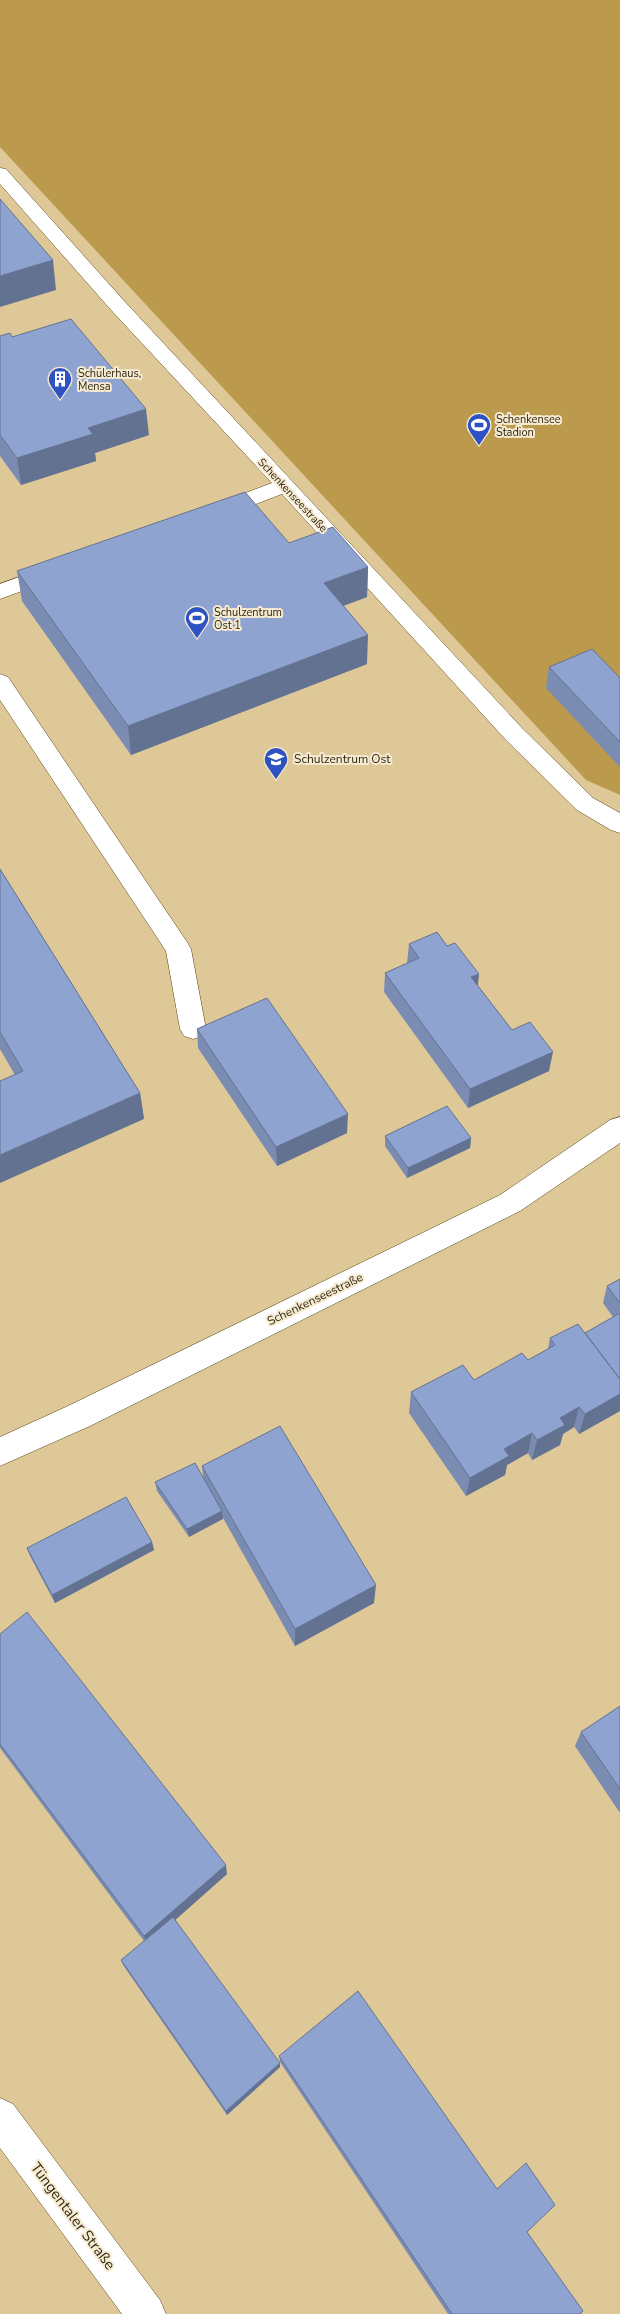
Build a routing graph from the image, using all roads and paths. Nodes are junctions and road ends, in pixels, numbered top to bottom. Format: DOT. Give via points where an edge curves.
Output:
graph roads {
  1 [pos="0,173"];
  2 [pos="284,486"];
  3 [pos="193,520"];
  4 [pos="73,565"];
  5 [pos="0,592"];
  6 [pos="0,682"];
  7 [pos="620,824"];
  8 [pos="193,1029"];
  9 [pos="620,1128"];
  10 [pos="0,1452"];
  11 [pos="0,2117"];
  12 [pos="146,2314"];
  1 -- 2 [label="street, Schenkenseestraße"];
  2 -- 3 [label="street"];
  2 -- 7 [label="street, Schenkenseestraße" via="514,734 585,804"];
  4 -- 5 [label="street"];
  6 -- 8 [label="street" via="178,949"];
  9 -- 10 [label="street, Schenkenseestraße" via="510,1202"];
  11 -- 12 [label="street, Tüngentaler Straße"];
}
